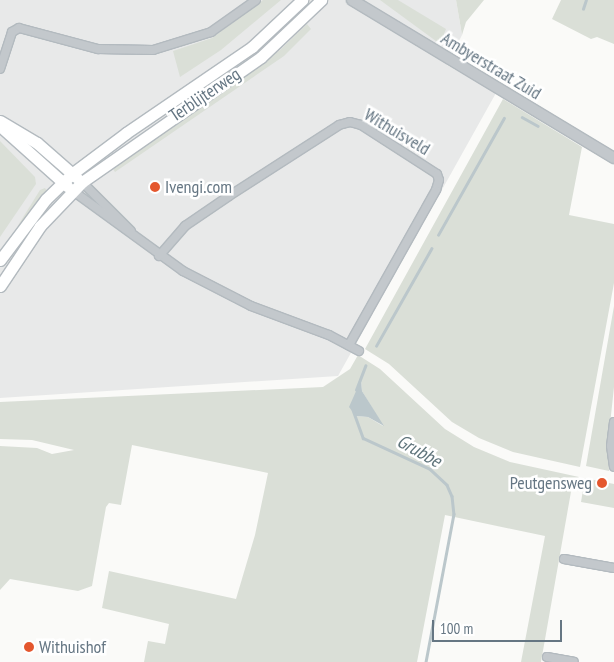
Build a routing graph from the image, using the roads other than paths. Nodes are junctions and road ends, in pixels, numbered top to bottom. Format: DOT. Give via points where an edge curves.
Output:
graph roads {
  1 [pos="256,0"];
  2 [pos="302,0"];
  3 [pos="321,0"];
  4 [pos="352,0"];
  5 [pos="0,69"];
  6 [pos="0,121"];
  7 [pos="0,126"];
  8 [pos="614,158"];
  9 [pos="73,173"];
  10 [pos="63,182"];
  11 [pos="82,182"];
  12 [pos="73,191"];
  13 [pos="135,236"];
  14 [pos="159,256"];
  15 [pos="0,260"];
  16 [pos="0,286"];
  17 [pos="349,345"];
  18 [pos="359,351"];
  19 [pos="614,422"];
  20 [pos="614,467"];
  21 [pos="564,558"];
  22 [pos="614,568"];
  23 [pos="547,657"];
  24 [pos="574,662"];
  1 -- 5 [label="street" via="211,32 153,50 98,49 19,28 12,32"];
  2 -- 9 [label="main road, Terblijterweg" via="252,47 118,138"];
  3 -- 11 [label="main road, Terblijterweg" via="261,57"];
  4 -- 8 [label="street, Ambyerstraat Zuid"];
  6 -- 9 [label="main road" via="36,142"];
  7 -- 10 [label="main road"];
  9 -- 10 [label="main road, Terblijterweg"];
  9 -- 11 [label="main road"];
  10 -- 12 [label="main road"];
  10 -- 15 [label="main road, Terblijterweg" via="28,221"];
  11 -- 12 [label="main road, Terblijterweg"];
  11 -- 13 [label="street"];
  12 -- 13 [label="street"];
  12 -- 16 [label="main road, Terblijterweg" via="27,243"];
  13 -- 14 [label="street"];
  14 -- 17 [label="street" via="229,296"];
  14 -- 17 [label="street, Withuisveld" via="185,226 229,196 339,125 350,122 361,125 437,174 439,180"];
  17 -- 18 [label="street"];
  19 -- 20 [label="street" via="611,446"];
  21 -- 22 [label="street"];
  23 -- 24 [label="street"];
}
